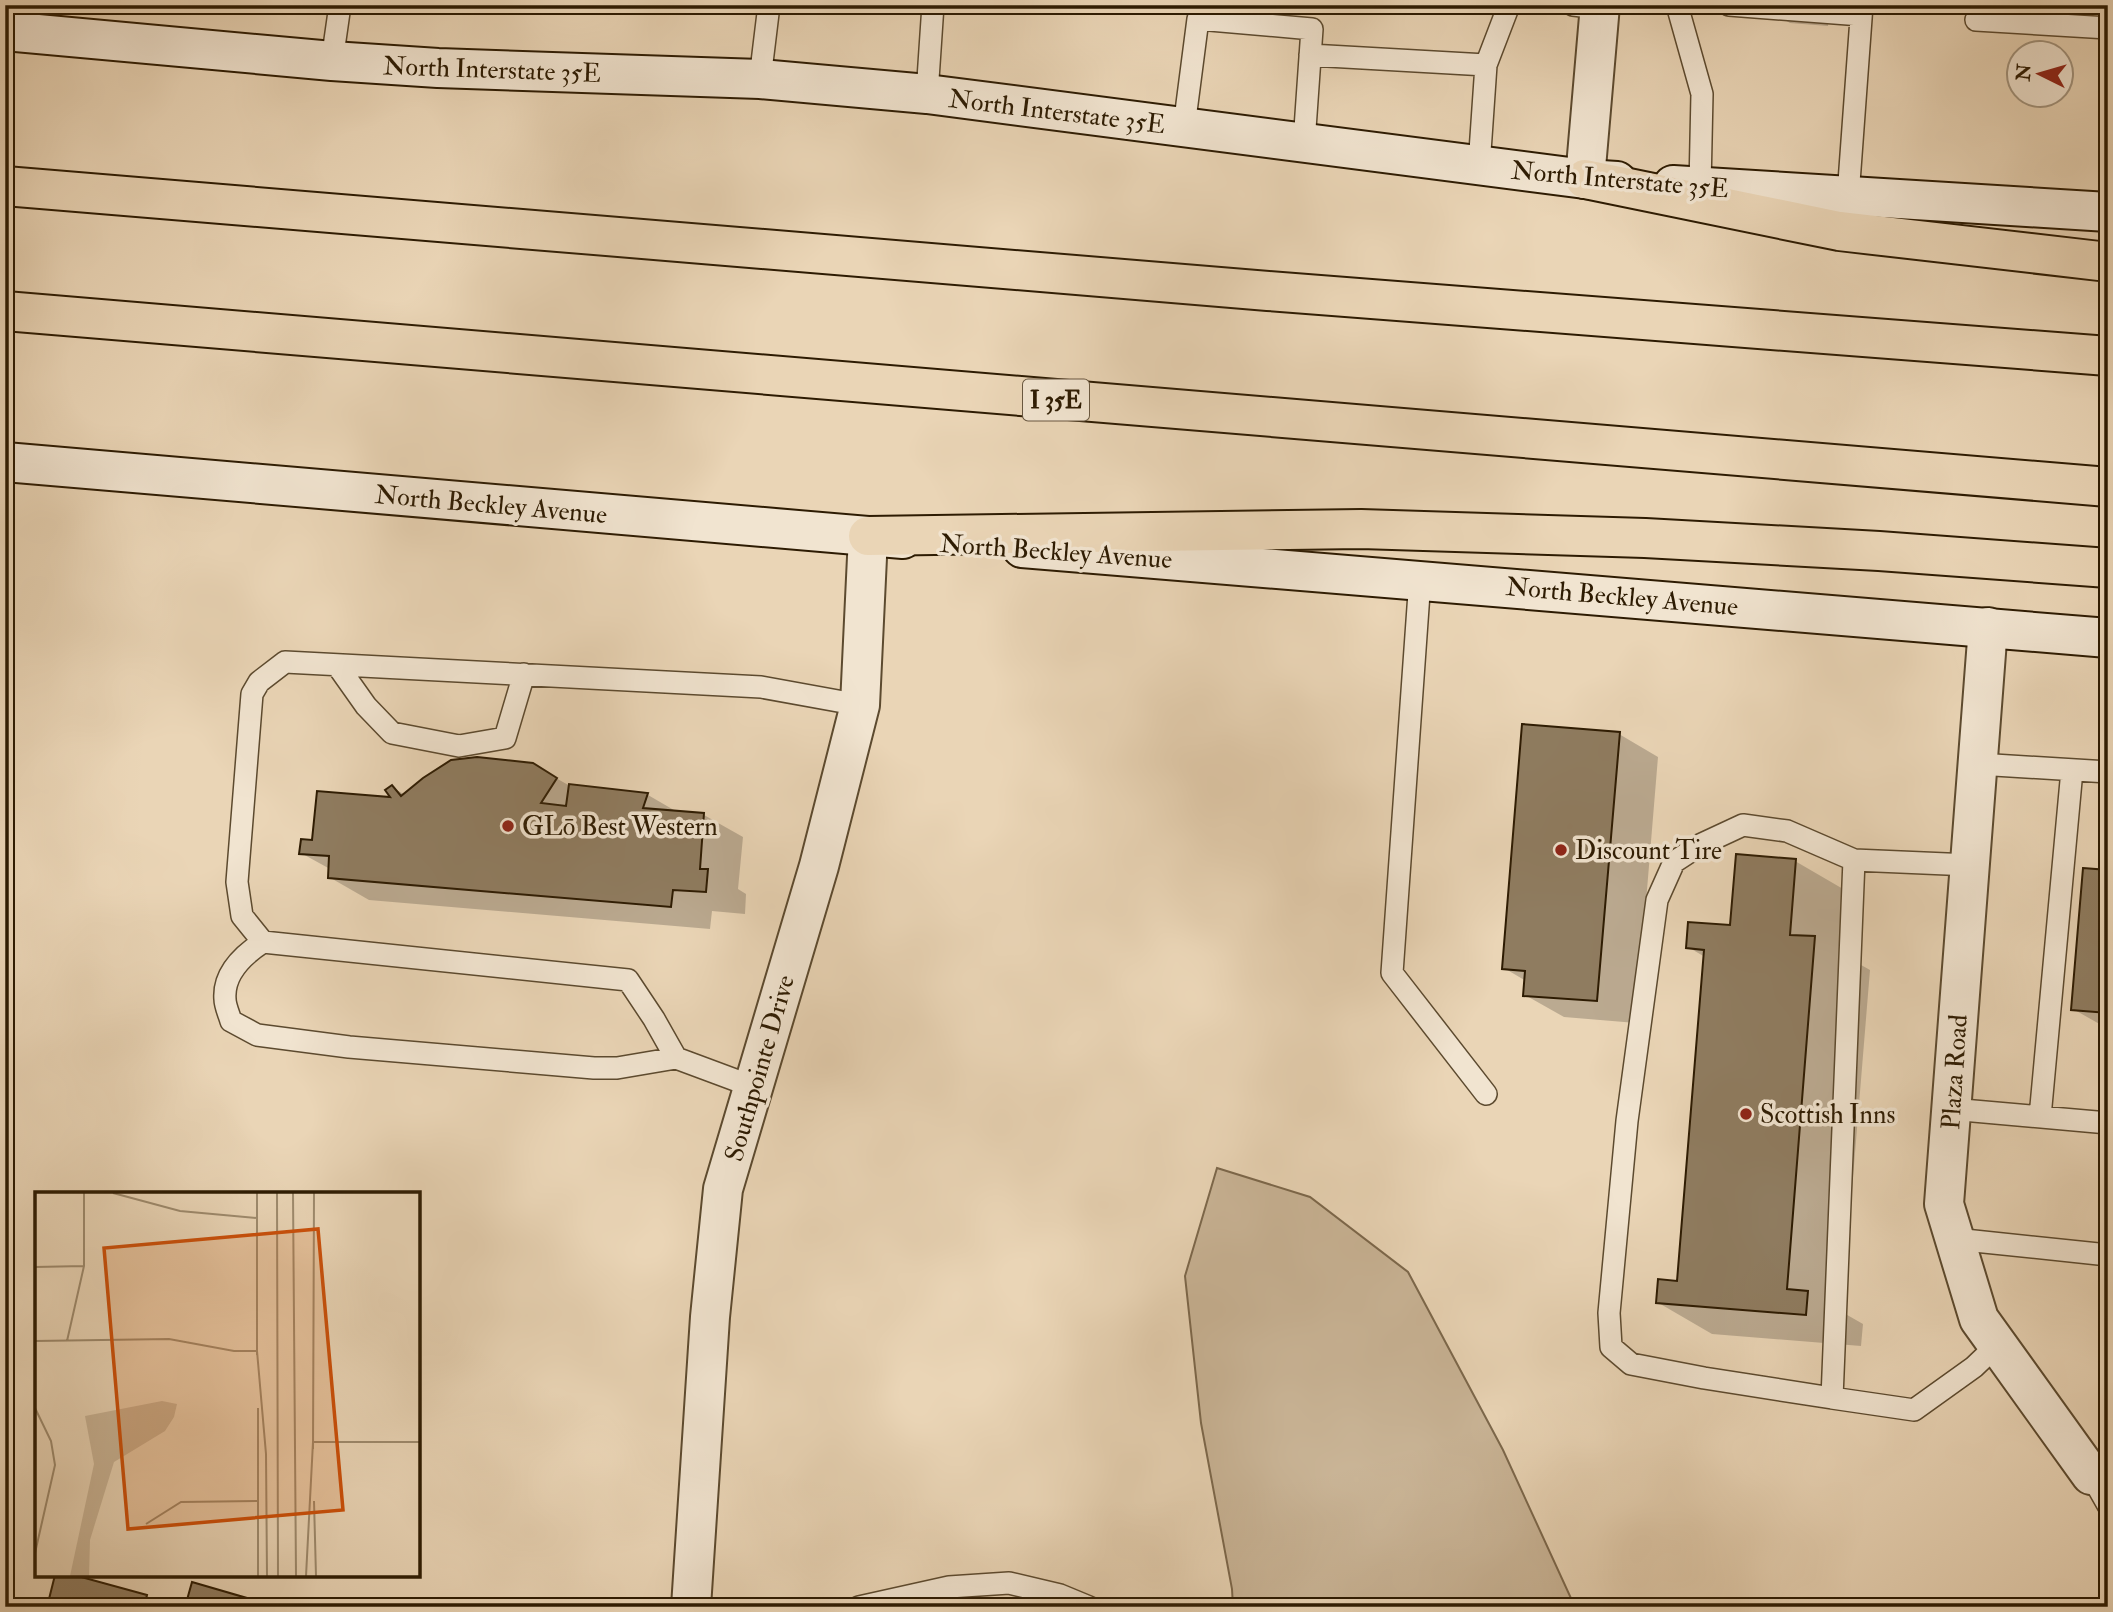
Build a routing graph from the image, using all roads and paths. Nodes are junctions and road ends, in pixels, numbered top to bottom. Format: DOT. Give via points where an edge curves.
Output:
graph roads {
  1 [pos="340,5"];
  2 [pos="769,5"];
  3 [pos="933,5"];
  4 [pos="1509,5"];
  5 [pos="1677,5"];
  6 [pos="1730,5"];
  7 [pos="1591,6"];
  8 [pos="1862,10"];
  9 [pos="1976,20"];
  10 [pos="2108,28"];
  11 [pos="5,31"];
  12 [pos="1310,55"];
  13 [pos="332,61"];
  14 [pos="1486,65"];
  15 [pos="760,79"];
  16 [pos="927,94"];
  17 [pos="1184,127"];
  18 [pos="1304,143"];
  19 [pos="1479,166"];
  20 [pos="1585,179"];
  21 [pos="5,186"];
  22 [pos="1700,187"];
  23 [pos="1847,196"];
  24 [pos="2108,212"];
  25 [pos="2108,262"];
  26 [pos="5,312"];
  27 [pos="2108,356"];
  28 [pos="5,462"];
  29 [pos="2108,487"];
  30 [pos="868,536"];
  31 [pos="2108,568"];
  32 [pos="1420,579"];
  33 [pos="1988,628"];
  34 [pos="2108,638"];
  35 [pos="337,665"];
  36 [pos="524,674"];
  37 [pos="860,705"];
  38 [pos="1978,764"];
  39 [pos="2072,770"];
  40 [pos="2108,772"];
  41 [pos="1854,860"];
  42 [pos="1970,864"];
  43 [pos="263,942"];
  44 [pos="677,1058"];
  45 [pos="754,1087"];
  46 [pos="1486,1094"];
  47 [pos="1951,1109"];
  48 [pos="2040,1117"];
  49 [pos="2108,1123"];
  50 [pos="1955,1239"];
  51 [pos="2108,1255"];
  52 [pos="1997,1345"];
  53 [pos="1832,1398"];
  54 [pos="2102,1485"];
  55 [pos="691,1607"];
  56 [pos="859,1607"];
  57 [pos="1089,1607"];
  1 -- 13 [label="lane"];
  2 -- 15 [label="lane"];
  3 -- 16 [label="lane"];
  4 -- 14 [label="lane"];
  5 -- 22 [label="lane" via="1702,94"];
  6 -- 8 [label="lane"];
  7 -- 20 [label="main road"];
  8 -- 23 [label="lane"];
  9 -- 10 [label="lane"];
  11 -- 13 [label="main road, North Interstate 35E"];
  12 -- 14 [label="lane"];
  12 -- 17 [label="lane" via="1312,29 1198,19"];
  12 -- 18 [label="lane"];
  13 -- 15 [label="main road, North Interstate 35E"];
  14 -- 19 [label="lane"];
  15 -- 16 [label="main road, North Interstate 35E"];
  16 -- 17 [label="main road, North Interstate 35E"];
  17 -- 18 [label="main road, North Interstate 35E"];
  18 -- 19 [label="main road, North Interstate 35E"];
  19 -- 20 [label="main road, North Interstate 35E"];
  20 -- 22 [label="main road, North Interstate 35E"];
  20 -- 25 [label="highway" via="1839,231"];
  21 -- 27 [label="highway"];
  22 -- 23 [label="main road, North Interstate 35E"];
  23 -- 24 [label="main road, North Interstate 35E"];
  26 -- 29 [label="highway, I 35E"];
  28 -- 30 [label="main road, North Beckley Avenue"];
  30 -- 31 [label="highway" via="1375,529 1645,538"];
  30 -- 32 [label="main road, North Beckley Avenue"];
  30 -- 37 [label="main road, Southpointe Drive"];
  32 -- 33 [label="main road, North Beckley Avenue"];
  32 -- 46 [label="lane" via="1392,973"];
  33 -- 34 [label="main road, North Beckley Avenue"];
  33 -- 38 [label="main road, Plaza Road"];
  35 -- 36 [label="lane"];
  35 -- 36 [label="lane" via="392,733 459,746 505,738"];
  35 -- 43 [label="lane" via="285,662 259,682 252,694 237,882 242,916"];
  36 -- 37 [label="lane" via="761,687"];
  37 -- 45 [label="main road, Southpointe Drive" via="819,866"];
  38 -- 39 [label="lane"];
  38 -- 42 [label="main road, Plaza Road"];
  39 -- 40 [label="lane"];
  39 -- 48 [label="lane"];
  41 -- 42 [label="lane"];
  41 -- 53 [label="lane"];
  41 -- 53 [label="lane" via="1787,831 1743,825 1674,862 1657,900 1627,1121 1609,1313 1611,1347 1631,1364"];
  42 -- 47 [label="main road, Plaza Road"];
  43 -- 44 [label="lane" via="628,980"];
  43 -- 44 [label="lane" via="242,956 228,979 225,999 231,1021 257,1035 594,1068"];
  44 -- 45 [label="lane"];
  45 -- 55 [label="main road, Southpointe Drive" via="723,1189"];
  47 -- 48 [label="lane"];
  47 -- 50 [label="main road, Plaza Road" via="1944,1204"];
  48 -- 49 [label="lane"];
  50 -- 51 [label="lane"];
  50 -- 52 [label="main road, Plaza Road" via="1979,1319"];
  52 -- 53 [label="lane" via="1914,1410"];
  52 -- 54 [label="main road, Plaza Road"];
  56 -- 57 [label="lane" via="949,1587 1009,1583"];
}
